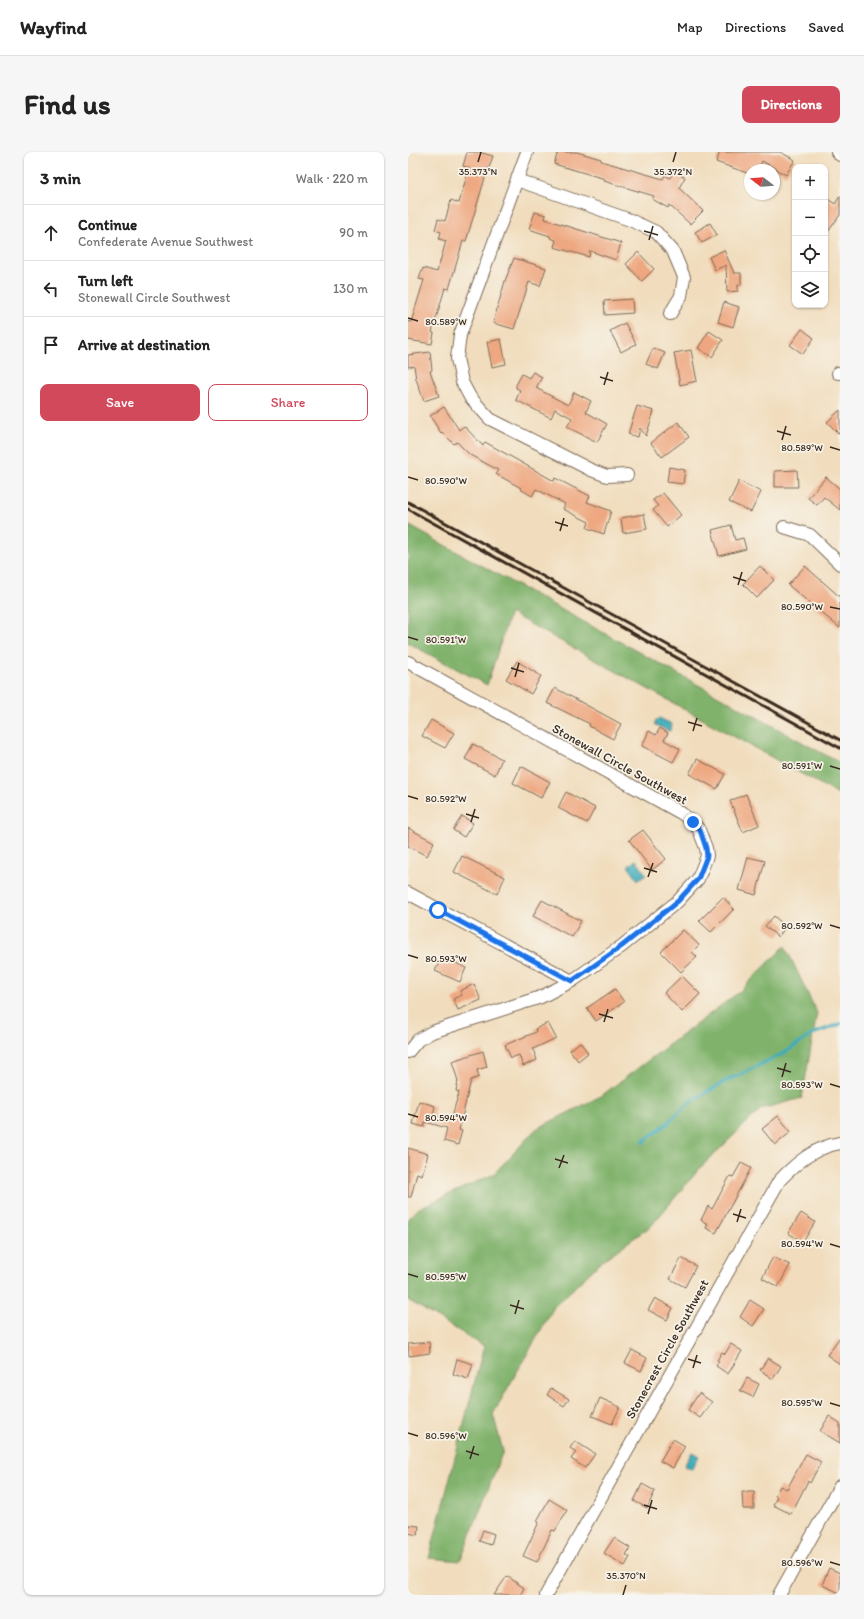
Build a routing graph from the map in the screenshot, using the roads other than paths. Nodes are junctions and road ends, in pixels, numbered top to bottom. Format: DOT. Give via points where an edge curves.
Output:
graph roads {
  1 [pos="527,152"];
  2 [pos="837,152"];
  3 [pos="840,155"];
  4 [pos="517,180"];
  5 [pos="670,314"];
  6 [pos="627,475"];
  7 [pos="784,527"];
  8 [pos="840,564"];
  9 [pos="408,662"];
  10 [pos="408,893"];
  11 [pos="572,981"];
  12 [pos="408,1052"];
  13 [pos="840,1143"];
  14 [pos="840,1486"];
  15 [pos="546,1595"];
  16 [pos="779,1595"];
  1 -- 4 [label="street"];
  2 -- 3 [label="street"];
  4 -- 5 [label="street" via="630,220 656,232 673,251 684,277 680,296"];
  4 -- 6 [label="street" via="460,335 457,358 462,382 470,397 490,419 591,470 607,476"];
  7 -- 8 [label="street" via="810,535"];
  9 -- 11 [label="street, Stonewall Circle Southwest" via="681,813 700,830 707,856 698,879 678,901 622,946"];
  10 -- 11 [label="street"];
  11 -- 12 [label="street, Stonewall Circle Southwest" via="541,997 432,1032 418,1040"];
  13 -- 15 [label="street, Stonecrest Circle Southwest" via="814,1152 796,1163 770,1196"];
  14 -- 16 [label="street"];
}
